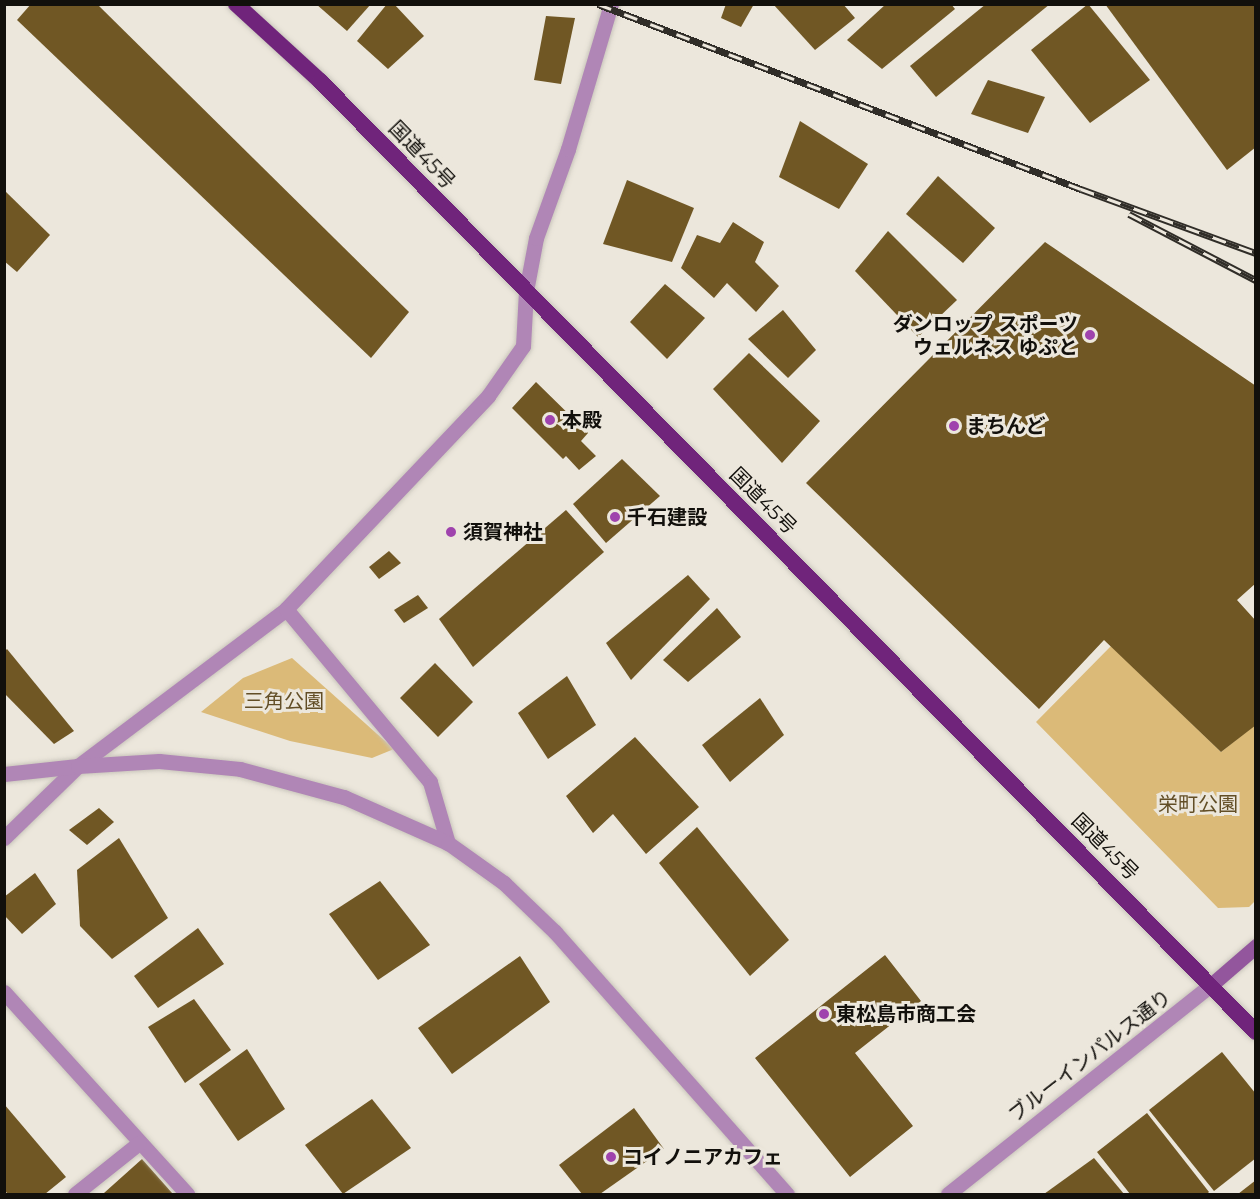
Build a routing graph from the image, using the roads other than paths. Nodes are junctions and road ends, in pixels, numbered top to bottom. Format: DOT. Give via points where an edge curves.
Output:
graph roads {
  1 [pos="236,4"];
  2 [pos="610,4"];
  3 [pos="526,291"];
  4 [pos="286,609"];
  5 [pos="78,765"];
  6 [pos="4,774"];
  7 [pos="4,838"];
  8 [pos="448,843"];
  9 [pos="1256,946"];
  10 [pos="1211,985"];
  11 [pos="4,992"];
  12 [pos="1256,1032"];
  13 [pos="139,1143"];
  14 [pos="75,1194"];
  15 [pos="187,1194"];
  16 [pos="787,1194"];
  17 [pos="948,1194"];
  1 -- 3 [label="highway, 国道45号" via="320,81"];
  2 -- 3 [label="street" via="568,149 536,238"];
  3 -- 4 [label="street" via="523,346 488,396"];
  3 -- 10 [label="highway, 国道45号"];
  4 -- 5 [label="street"];
  4 -- 8 [label="street" via="430,782"];
  5 -- 6 [label="street"];
  5 -- 7 [label="street"];
  5 -- 8 [label="street" via="159,761 240,769 344,797"];
  8 -- 16 [label="street" via="504,884 555,932"];
  9 -- 10 [label="main road, ブルーインパルス通り"];
  10 -- 12 [label="highway, 国道45号"];
  10 -- 17 [label="street, ブルーインパルス通り"];
  11 -- 13 [label="street"];
  13 -- 14 [label="street"];
  13 -- 15 [label="street"];
}
